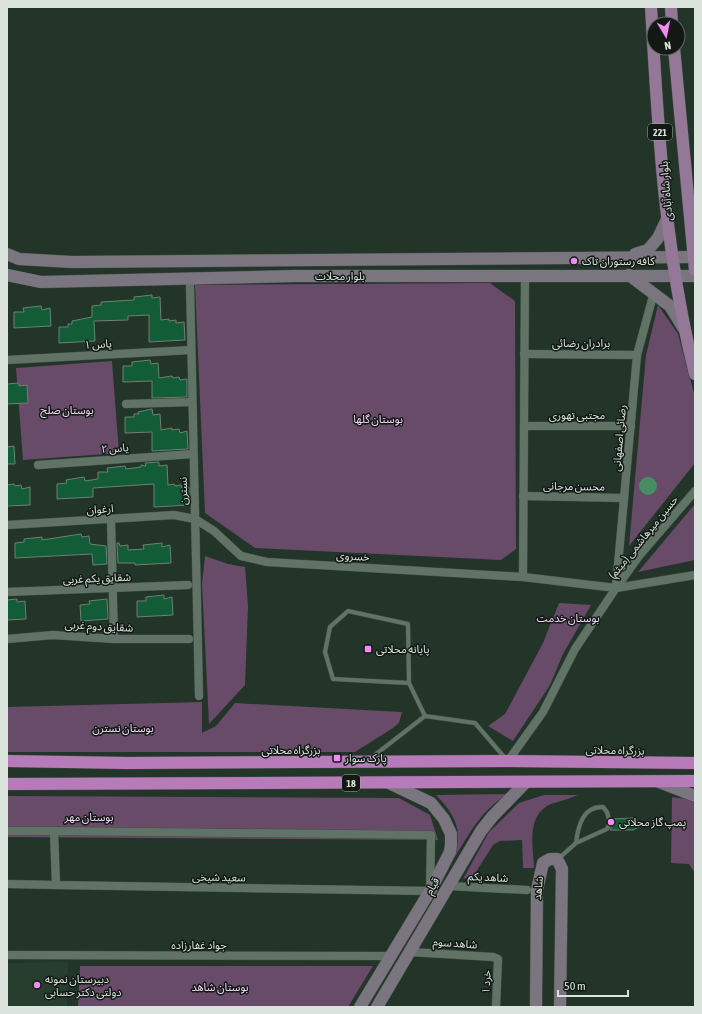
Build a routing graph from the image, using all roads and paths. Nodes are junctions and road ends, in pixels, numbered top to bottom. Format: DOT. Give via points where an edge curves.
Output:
graph roads {
  1 [pos="651,7"];
  2 [pos="675,56"];
  3 [pos="668,217"];
  4 [pos="692,218"];
  5 [pos="7,254"];
  6 [pos="624,257"];
  7 [pos="672,257"];
  8 [pos="694,257"];
  9 [pos="695,270"];
  10 [pos="7,275"];
  11 [pos="629,275"];
  12 [pos="674,275"];
  13 [pos="525,276"];
  14 [pos="695,276"];
  15 [pos="190,285"];
  16 [pos="654,292"];
  17 [pos="684,329"];
  18 [pos="191,350"];
  19 [pos="524,354"];
  20 [pos="637,355"];
  21 [pos="7,360"];
  22 [pos="695,374"];
  23 [pos="192,402"];
  24 [pos="126,404"];
  25 [pos="524,426"];
  26 [pos="631,426"];
  27 [pos="193,454"];
  28 [pos="38,465"];
  29 [pos="695,491"];
  30 [pos="523,496"];
  31 [pos="624,498"];
  32 [pos="195,518"];
  33 [pos="111,519"];
  34 [pos="7,525"];
  35 [pos="695,575"];
  36 [pos="523,577"];
  37 [pos="188,585"];
  38 [pos="112,588"];
  39 [pos="616,588"];
  40 [pos="7,592"];
  41 [pos="7,639"];
  42 [pos="114,639"];
  43 [pos="189,639"];
  44 [pos="409,683"];
  45 [pos="199,696"];
  46 [pos="426,716"];
  47 [pos="7,761"];
  48 [pos="508,761"];
  49 [pos="127,763"];
  50 [pos="195,763"];
  51 [pos="366,763"];
  52 [pos="695,763"];
  53 [pos="695,781"];
  54 [pos="526,782"];
  55 [pos="656,782"];
  56 [pos="126,783"];
  57 [pos="193,783"];
  58 [pos="389,783"];
  59 [pos="7,784"];
  60 [pos="695,796"];
  61 [pos="7,831"];
  62 [pos="54,831"];
  63 [pos="576,843"];
  64 [pos="558,859"];
  65 [pos="441,869"];
  66 [pos="451,881"];
  67 [pos="7,884"];
  68 [pos="56,885"];
  69 [pos="527,890"];
  70 [pos="430,891"];
  71 [pos="410,952"];
  72 [pos="7,955"];
  73 [pos="391,956"];
  74 [pos="498,960"];
  75 [pos="360,1007"];
  76 [pos="377,1007"];
  77 [pos="496,1007"];
  78 [pos="536,1007"];
  79 [pos="560,1007"];
  1 -- 3 [label="main road, بلوار شاه آبادی / 221"];
  2 -- 4 [label="main road, بلوار شاه آبادی / 221"];
  3 -- 6 [label="main road" via="658,238 648,250"];
  3 -- 7 [label="main road, بلوار شاه آبادی / 221"];
  4 -- 8 [label="main road, بلوار شاه آبادی / 221"];
  5 -- 6 [label="main road, بلوار محلات" via="19,259 72,262"];
  6 -- 7 [label="main road, بلوار محلات"];
  7 -- 8 [label="main road, بلوار محلات"];
  7 -- 12 [label="main road, بلوار شاه آبادی / 221"];
  8 -- 9 [label="main road, بلوار شاه آبادی / 221"];
  10 -- 13 [label="main road, بلوار محلات" via="41,282 294,276"];
  11 -- 12 [label="main road, بلوار محلات"];
  11 -- 13 [label="main road, بلوار محلات"];
  11 -- 16 [label="main road"];
  12 -- 14 [label="main road, بلوار محلات"];
  12 -- 17 [label="main road, بلوار شاه آبادی / 221"];
  13 -- 19 [label="street"];
  15 -- 18 [label="street, نسترن"];
  16 -- 17 [label="main road" via="670,306"];
  16 -- 20 [label="street, رضائی اصفهانی"];
  17 -- 22 [label="main road, بلوار شاه آبادی / 221"];
  18 -- 21 [label="street, یاس ۱"];
  18 -- 23 [label="street, نسترن"];
  19 -- 20 [label="street, برادران رضائی"];
  19 -- 25 [label="street"];
  20 -- 26 [label="street, رضائی اصفهانی"];
  23 -- 24 [label="street"];
  23 -- 27 [label="street, نسترن"];
  25 -- 26 [label="street, مجتبی تهوری"];
  25 -- 30 [label="street"];
  26 -- 31 [label="street, رضائی اصفهانی"];
  27 -- 28 [label="street, یاس ۲"];
  27 -- 32 [label="street, نسترن"];
  29 -- 39 [label="street, حسین میرهاشمی (میثم)" via="639,556"];
  30 -- 31 [label="street, محسن مرجانی"];
  30 -- 36 [label="street"];
  31 -- 39 [label="street, رضائی اصفهانی"];
  32 -- 33 [label="street, ارغوان" via="174,515"];
  32 -- 36 [label="street, خسروی" via="214,531 241,556 267,562"];
  32 -- 45 [label="street, نسترن"];
  33 -- 34 [label="street, ارغوان"];
  33 -- 38 [label="street"];
  35 -- 39 [label="street, خسروی"];
  36 -- 39 [label="street, خسروی"];
  37 -- 38 [label="street, شقایق یکم غربی"];
  38 -- 40 [label="street, شقایق یکم غربی"];
  38 -- 42 [label="street"];
  39 -- 48 [label="street, حسین میرهاشمی (میثم)" via="575,649 543,712"];
  41 -- 42 [label="street, شقایق دوم غربی" via="53,635"];
  42 -- 43 [label="street, شقایق دوم غربی"];
  44 -- 44 [label="lane" via="408,624 348,611 330,627 325,652 332,679"];
  44 -- 46 [label="lane"];
  46 -- 48 [label="lane" via="475,723"];
  46 -- 51 [label="lane"];
  47 -- 49 [label="highway, بزرگراه محلاتی / 18"];
  48 -- 51 [label="highway, بزرگراه محلاتی / 18"];
  48 -- 52 [label="highway, بزرگراه محلاتی / 18"];
  49 -- 50 [label="highway, بزرگراه محلاتی / 18"];
  49 -- 56 [label="highway" via="136,770 136,776"];
  50 -- 51 [label="highway, بزرگراه محلاتی / 18"];
  50 -- 57 [label="highway" via="184,769 183,774"];
  53 -- 55 [label="highway, 18"];
  54 -- 55 [label="highway, 18"];
  54 -- 58 [label="highway, 18"];
  54 -- 66 [label="main road, قیام" via="481,831"];
  55 -- 60 [label="main road"];
  56 -- 57 [label="highway, 18"];
  56 -- 59 [label="highway, 18"];
  57 -- 58 [label="highway, 18"];
  58 -- 65 [label="main road, قیام" via="432,803 444,819 451,834 451,845"];
  61 -- 62 [label="street"];
  62 -- 68 [label="street"];
  62 -- 70 [label="street" via="432,834"];
  63 -- 63 [label="lane" via="607,829 609,817 603,807 588,811 580,824"];
  63 -- 64 [label="lane"];
  64 -- 78 [label="main road, شاهد" via="550,859 543,863 538,884"];
  64 -- 79 [label="main road, شاهد" via="562,869"];
  65 -- 66 [label="main road" via="449,870"];
  65 -- 70 [label="main road, قیام"];
  66 -- 69 [label="street, شاهد یکم"];
  66 -- 71 [label="main road, قیام"];
  67 -- 68 [label="street, سعید شیخی"];
  68 -- 70 [label="street, سعید شیخی"];
  70 -- 73 [label="main road, قیام"];
  71 -- 74 [label="street, شاهد سوم" via="493,957"];
  71 -- 76 [label="main road, قیام"];
  72 -- 73 [label="street, جواد غفارزاده"];
  73 -- 75 [label="main road, قیام"];
  74 -- 77 [label="street, خرد ۱"];
}
